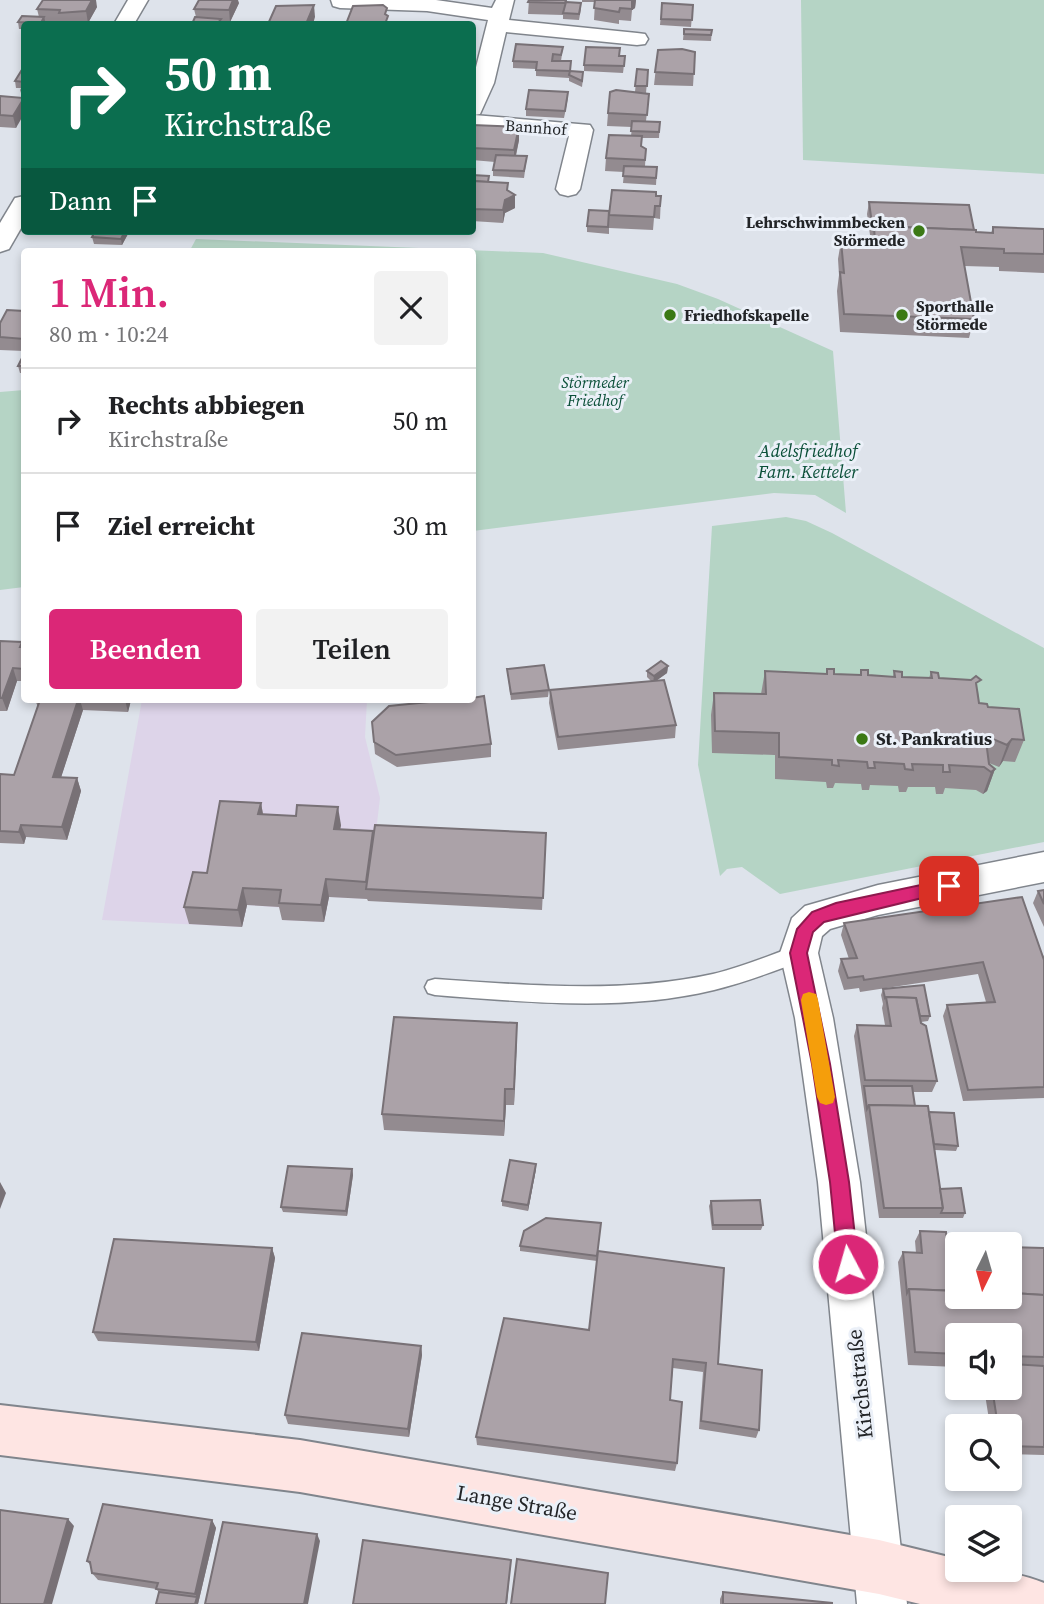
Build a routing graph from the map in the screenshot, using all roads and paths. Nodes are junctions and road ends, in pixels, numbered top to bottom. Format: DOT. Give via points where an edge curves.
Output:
graph roads {
  1 [pos="138,0"];
  2 [pos="340,2"];
  3 [pos="501,13"];
  4 [pos="126,21"];
  5 [pos="638,39"];
  6 [pos="476,98"];
  7 [pos="476,122"];
  8 [pos="568,189"];
  9 [pos="21,208"];
  10 [pos="0,244"];
  11 [pos="1044,867"];
  12 [pos="799,953"];
  13 [pos="435,986"];
  14 [pos="0,1430"];
  15 [pos="881,1586"];
  16 [pos="1030,1604"];
  1 -- 4 [label="street"];
  2 -- 3 [label="street"];
  3 -- 5 [label="street"];
  3 -- 6 [label="street"];
  7 -- 8 [label="street, Bannhof" via="582,130"];
  9 -- 10 [label="street"];
  11 -- 12 [label="street" via="878,900 818,917 805,929"];
  12 -- 13 [label="lane" via="717,983 651,993 518,993"];
  12 -- 15 [label="street, Kirchstraße" via="814,1018 839,1182"];
  14 -- 15 [label="main road, Lange Straße" via="300,1466"];
  15 -- 16 [label="main road, Lange Straße"];
}
